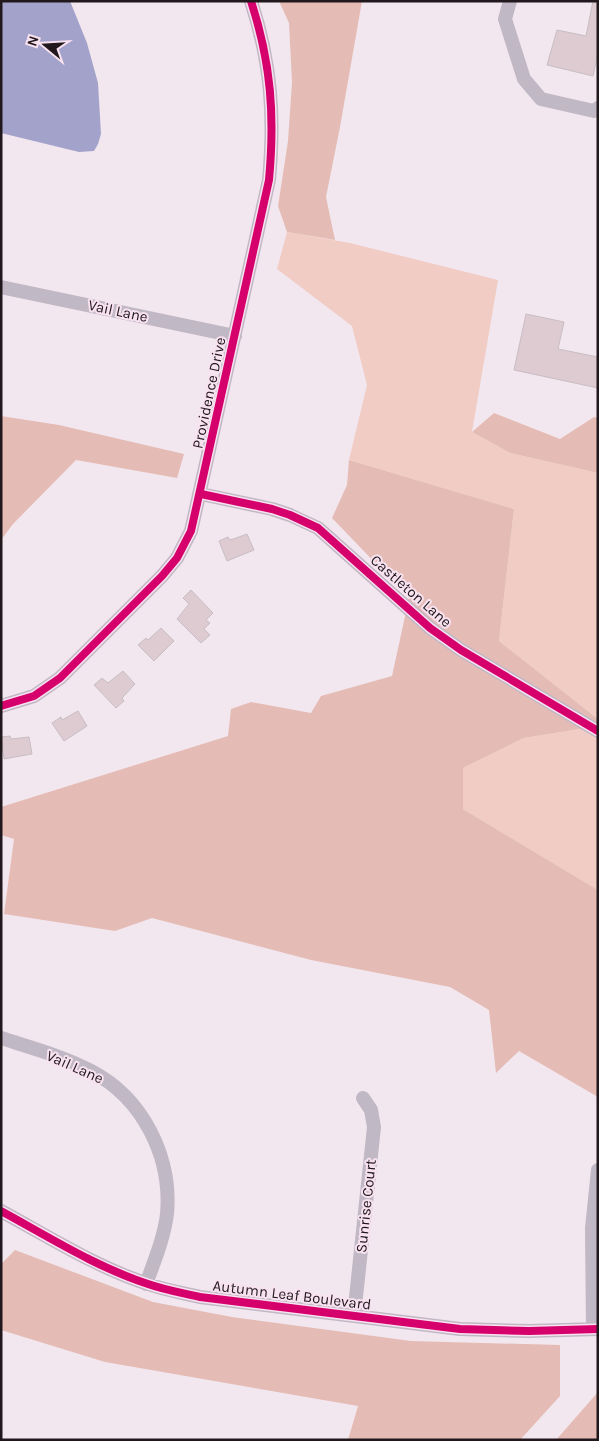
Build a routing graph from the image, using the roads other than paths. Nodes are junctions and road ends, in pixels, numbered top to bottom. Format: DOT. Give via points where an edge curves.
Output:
graph roads {
  1 [pos="251,1"];
  2 [pos="510,1"];
  3 [pos="598,108"];
  4 [pos="1,287"];
  5 [pos="236,336"];
  6 [pos="201,494"];
  7 [pos="1,706"];
  8 [pos="598,731"];
  9 [pos="1,1038"];
  10 [pos="363,1098"];
  11 [pos="598,1170"];
  12 [pos="1,1210"];
  13 [pos="146,1284"];
  14 [pos="354,1316"];
  15 [pos="595,1329"];
  1 -- 5 [label="street, Providence Drive" via="269,76 272,147 264,209"];
  2 -- 3 [label="street" via="505,18 524,79 541,99 594,111"];
  4 -- 5 [label="street, Vail Lane"];
  5 -- 6 [label="street, Providence Drive"];
  6 -- 7 [label="street, Providence Drive" via="187,540 162,576 60,678 34,696"];
  6 -- 8 [label="street, Castleton Lane" via="290,514 318,528 430,628"];
  9 -- 13 [label="street, Vail Lane" via="75,1064 104,1078 126,1097 150,1129 165,1172 167,1202 164,1229"];
  10 -- 14 [label="street, Sunrise Court" via="372,1110 374,1127"];
  11 -- 15 [label="street" via="591,1236"];
  12 -- 13 [label="street, Autumn Leaf Boulevard" via="100,1265"];
  13 -- 14 [label="street, Autumn Leaf Boulevard" via="200,1297"];
  14 -- 15 [label="street, Autumn Leaf Boulevard" via="460,1329 529,1332"];
}
